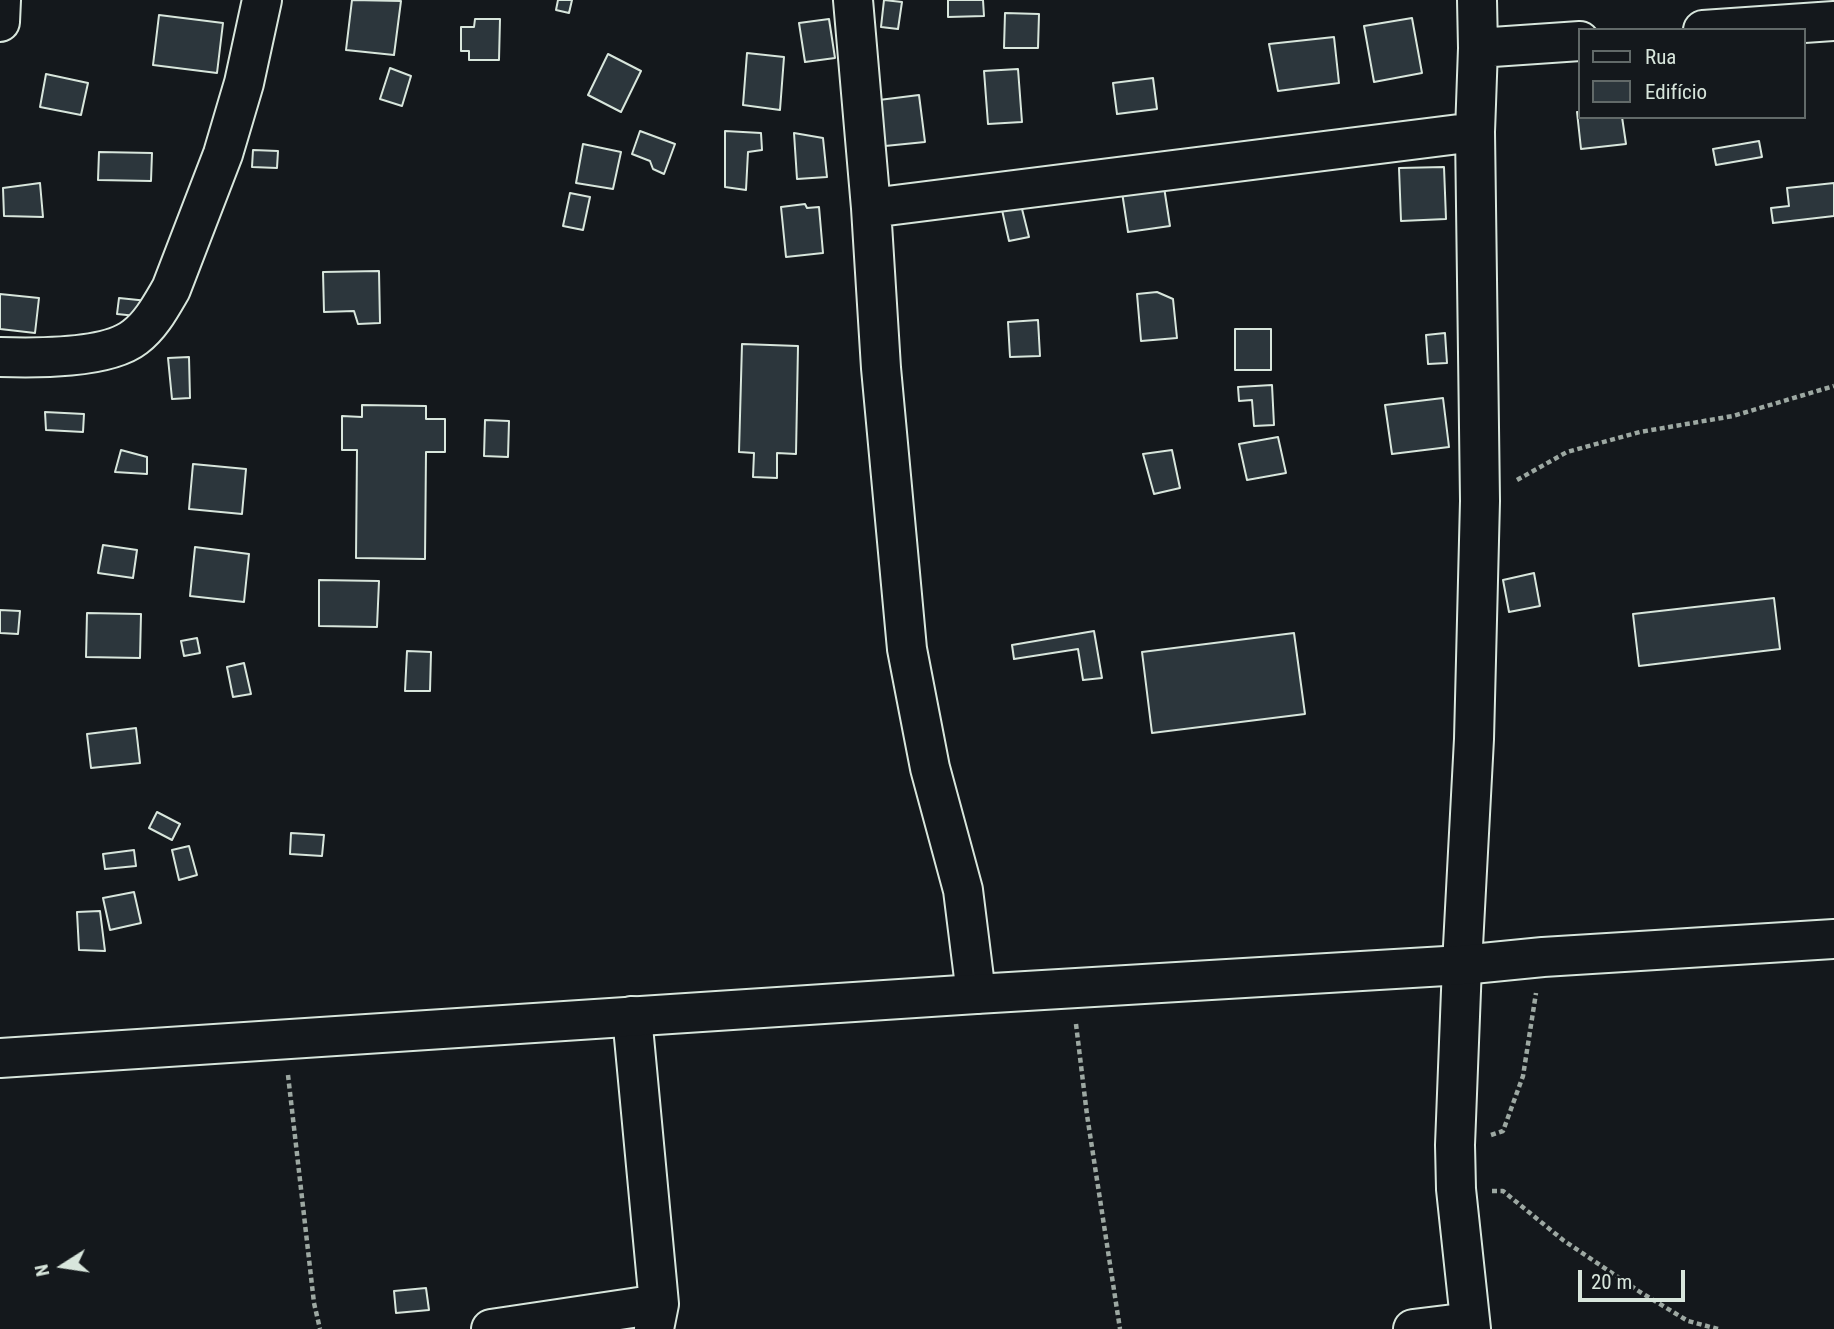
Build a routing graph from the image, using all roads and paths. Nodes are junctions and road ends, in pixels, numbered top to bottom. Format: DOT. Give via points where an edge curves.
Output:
graph roads {
  1 [pos="1,0"];
  2 [pos="262,0"];
  3 [pos="853,0"];
  4 [pos="1477,0"];
  5 [pos="1834,21"];
  6 [pos="0,22"];
  7 [pos="1732,28"];
  8 [pos="1578,41"];
  9 [pos="1478,48"];
  10 [pos="1475,132"];
  11 [pos="871,208"];
  12 [pos="0,357"];
  13 [pos="1834,386"];
  14 [pos="1479,500"];
  15 [pos="1834,939"];
  16 [pos="1543,957"];
  17 [pos="1462,965"];
  18 [pos="1071,988"];
  19 [pos="976,994"];
  20 [pos="632,1016"];
  21 [pos="284,1039"];
  22 [pos="0,1058"];
  23 [pos="1455,1145"];
  24 [pos="1457,1189"];
  25 [pos="656,1317"];
  26 [pos="1471,1325"];
  27 [pos="320,1329"];
  28 [pos="491,1329"];
  29 [pos="1120,1329"];
  30 [pos="1413,1329"];
  31 [pos="1718,1329"];
  1 -- 6 [label="street"];
  2 -- 12 [label="street" via="223,154 160,308 134,338 121,345 79,354"];
  3 -- 11 [label="street"];
  4 -- 9 [label="street"];
  5 -- 7 [label="street"];
  8 -- 9 [label="street"];
  9 -- 10 [label="street"];
  10 -- 11 [label="street"];
  10 -- 14 [label="street"];
  11 -- 19 [label="street" via="906,649 930,768 963,890"];
  13 -- 14 [label="path" via="1733,416 1640,432 1567,452"];
  14 -- 17 [label="street" via="1474,739"];
  15 -- 16 [label="street"];
  16 -- 17 [label="street"];
  16 -- 23 [label="path" via="1523,1076 1503,1132"];
  17 -- 18 [label="street"];
  17 -- 23 [label="street"];
  18 -- 19 [label="street"];
  18 -- 29 [label="path"];
  19 -- 20 [label="street"];
  20 -- 21 [label="street"];
  20 -- 25 [label="street"];
  21 -- 22 [label="street"];
  21 -- 27 [label="path"];
  23 -- 24 [label="street"];
  24 -- 26 [label="street"];
  24 -- 31 [label="path" via="1503,1191 1563,1240 1640,1292 1688,1321"];
  25 -- 28 [label="street"];
  26 -- 30 [label="street"];
}
